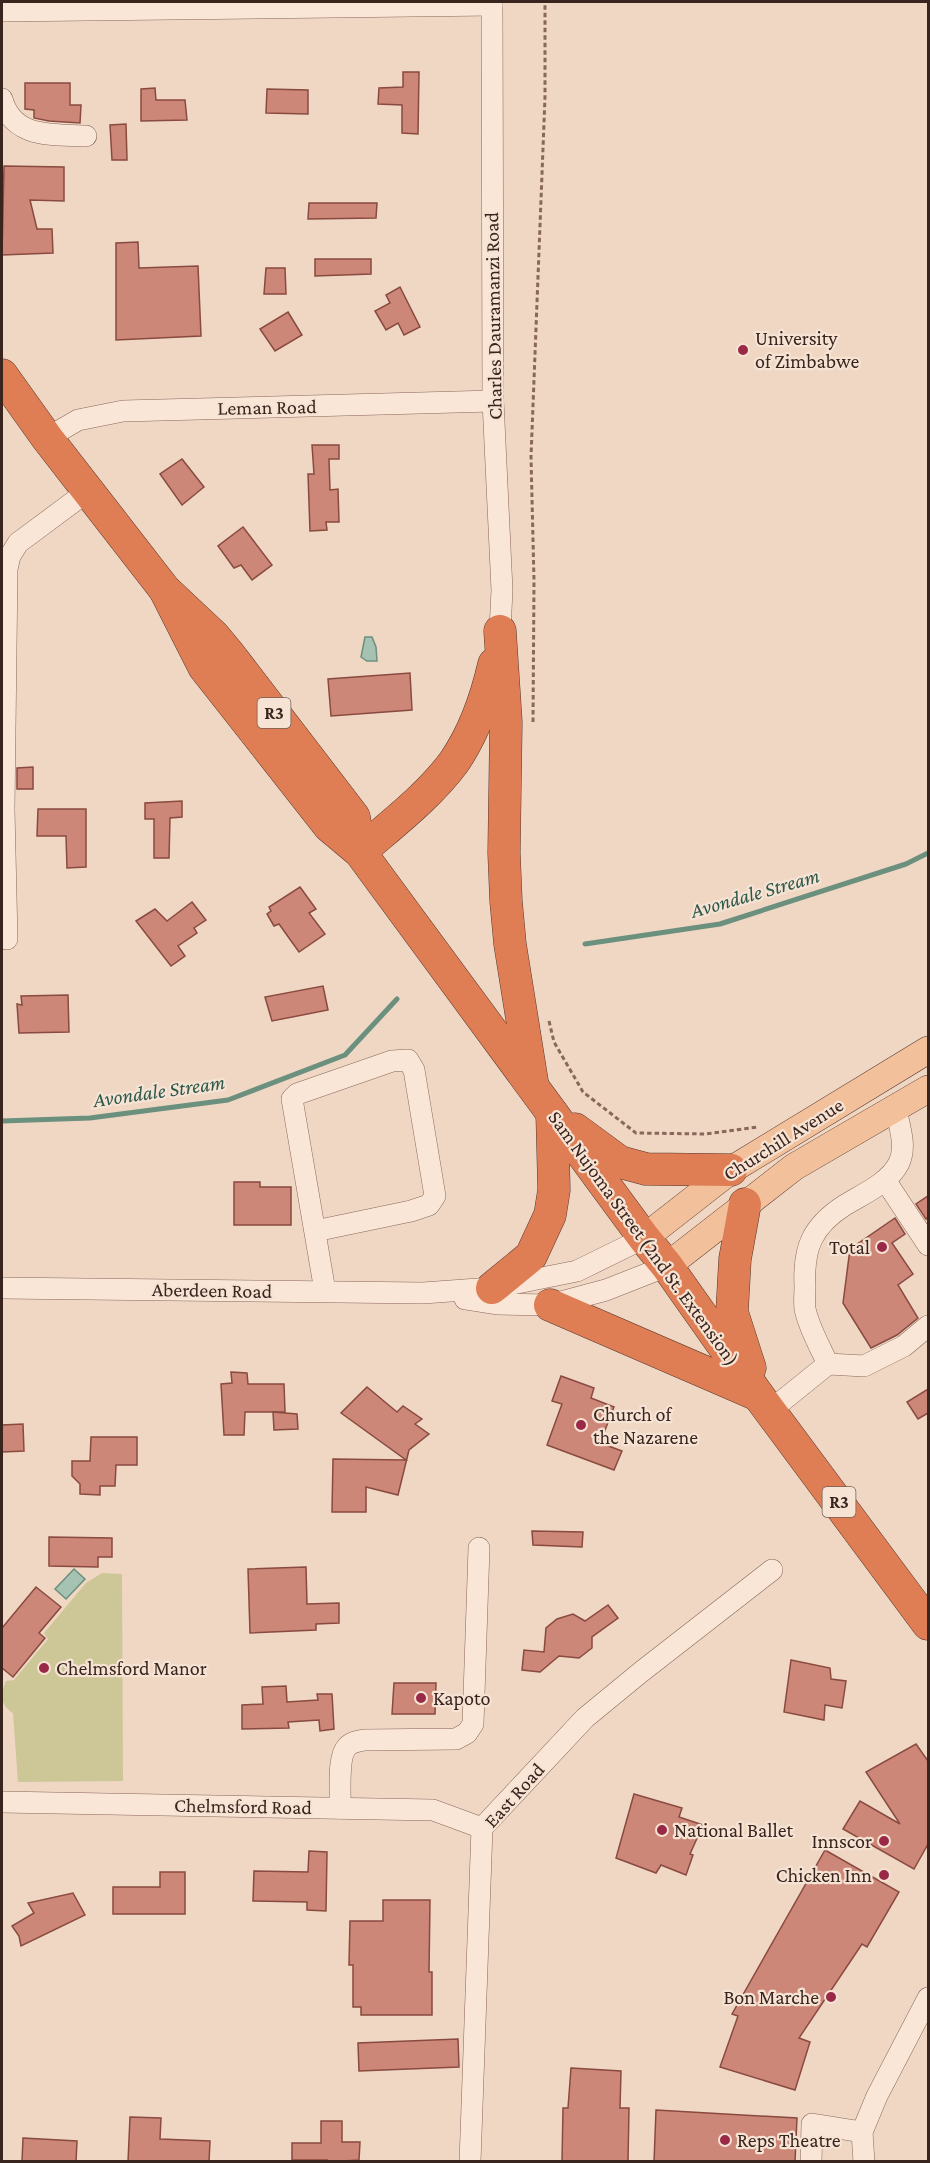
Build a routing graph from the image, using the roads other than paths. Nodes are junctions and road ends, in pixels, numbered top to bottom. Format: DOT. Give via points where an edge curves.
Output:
graph roads {
  1 [pos="492,3"];
  2 [pos="2,11"];
  3 [pos="2,99"];
  4 [pos="86,136"];
  5 [pos="2,375"];
  6 [pos="493,401"];
  7 [pos="47,438"];
  8 [pos="88,491"];
  9 [pos="500,631"];
  10 [pos="360,852"];
  11 [pos="7,939"];
  12 [pos="928,1050"];
  13 [pos="533,1084"];
  14 [pos="928,1089"];
  15 [pos="896,1109"];
  16 [pos="552,1113"];
  17 [pos="731,1170"];
  18 [pos="885,1180"];
  19 [pos="745,1204"];
  20 [pos="315,1231"];
  21 [pos="644,1238"];
  22 [pos="928,1245"];
  23 [pos="667,1266"];
  24 [pos="2,1288"];
  25 [pos="492,1288"];
  26 [pos="325,1291"];
  27 [pos="423,1293"];
  28 [pos="549,1305"];
  29 [pos="928,1326"];
  30 [pos="828,1364"];
  31 [pos="765,1402"];
  32 [pos="479,1548"];
  33 [pos="772,1570"];
  34 [pos="928,1624"];
  35 [pos="2,1802"];
  36 [pos="340,1808"];
  37 [pos="482,1827"];
  38 [pos="928,1998"];
  39 [pos="862,2132"];
  40 [pos="470,2162"];
  41 [pos="811,2162"];
  42 [pos="864,2162"];
  1 -- 2 [label="street"];
  1 -- 6 [label="street, Charles Dauramanzi Road"];
  3 -- 4 [label="street" via="12,118 29,130"];
  5 -- 7 [label="highway, Sam Nujoma Street (2nd St. Extension) / R3"];
  6 -- 7 [label="street, Leman Road" via="123,411 78,420"];
  6 -- 9 [label="street, Charles Dauramanzi Road" via="502,590"];
  7 -- 8 [label="highway, Sam Nujoma Street (2nd St. Extension) / R3"];
  8 -- 10 [label="highway, Sam Nujoma Street (2nd St. Extension) / R3" via="165,590 229,654 354,817"];
  8 -- 11 [label="street" via="18,543 7,569"];
  9 -- 10 [label="highway" via="481,709 453,762 414,804"];
  9 -- 13 [label="highway" via="506,722 506,901"];
  10 -- 13 [label="highway, Sam Nujoma Street (2nd St. Extension) / R3"];
  12 -- 17 [label="main road, Churchill Avenue"];
  13 -- 16 [label="highway, Sam Nujoma Street (2nd St. Extension) / R3"];
  14 -- 15 [label="main road, Churchill Avenue"];
  15 -- 18 [label="street" via="902,1153"];
  15 -- 19 [label="main road, Churchill Avenue" via="794,1167"];
  16 -- 17 [label="highway" via="620,1162 646,1169"];
  16 -- 21 [label="highway, Sam Nujoma Street (2nd St. Extension) / R3"];
  16 -- 25 [label="highway" via="554,1190 550,1215 531,1256"];
  17 -- 21 [label="main road, Churchill Avenue"];
  18 -- 22 [label="street"];
  18 -- 30 [label="street" via="833,1213 807,1248 805,1309"];
  19 -- 23 [label="main road, Churchill Avenue"];
  19 -- 31 [label="highway" via="735,1259 732,1312"];
  20 -- 20 [label="street" via="292,1099 392,1061 408,1060 414,1070 435,1196 429,1205 411,1211"];
  20 -- 26 [label="street"];
  21 -- 23 [label="highway, Sam Nujoma Street (2nd St. Extension) / R3"];
  21 -- 25 [label="street, Aberdeen Road" via="577,1271"];
  23 -- 28 [label="street, Aberdeen Road" via="606,1290"];
  23 -- 31 [label="highway, Sam Nujoma Street (2nd St. Extension) / R3"];
  24 -- 26 [label="street, Aberdeen Road"];
  25 -- 27 [label="street, Aberdeen Road"];
  26 -- 27 [label="street, Aberdeen Road"];
  27 -- 28 [label="street, Aberdeen Road" via="497,1304"];
  28 -- 31 [label="highway"];
  29 -- 30 [label="street" via="904,1346 864,1366"];
  30 -- 31 [label="street"];
  31 -- 34 [label="highway, Sam Nujoma Street (2nd St. Extension) / R3"];
  32 -- 36 [label="street" via="473,1724 456,1739 364,1740 346,1747 341,1758"];
  33 -- 37 [label="street, East Road" via="585,1718"];
  35 -- 36 [label="street, Chelmsford Road"];
  36 -- 37 [label="street, Chelmsford Road" via="433,1810"];
  37 -- 40 [label="street, East Road"];
  38 -- 39 [label="street"];
  39 -- 41 [label="street" via="812,2124"];
  39 -- 42 [label="street"];
}
